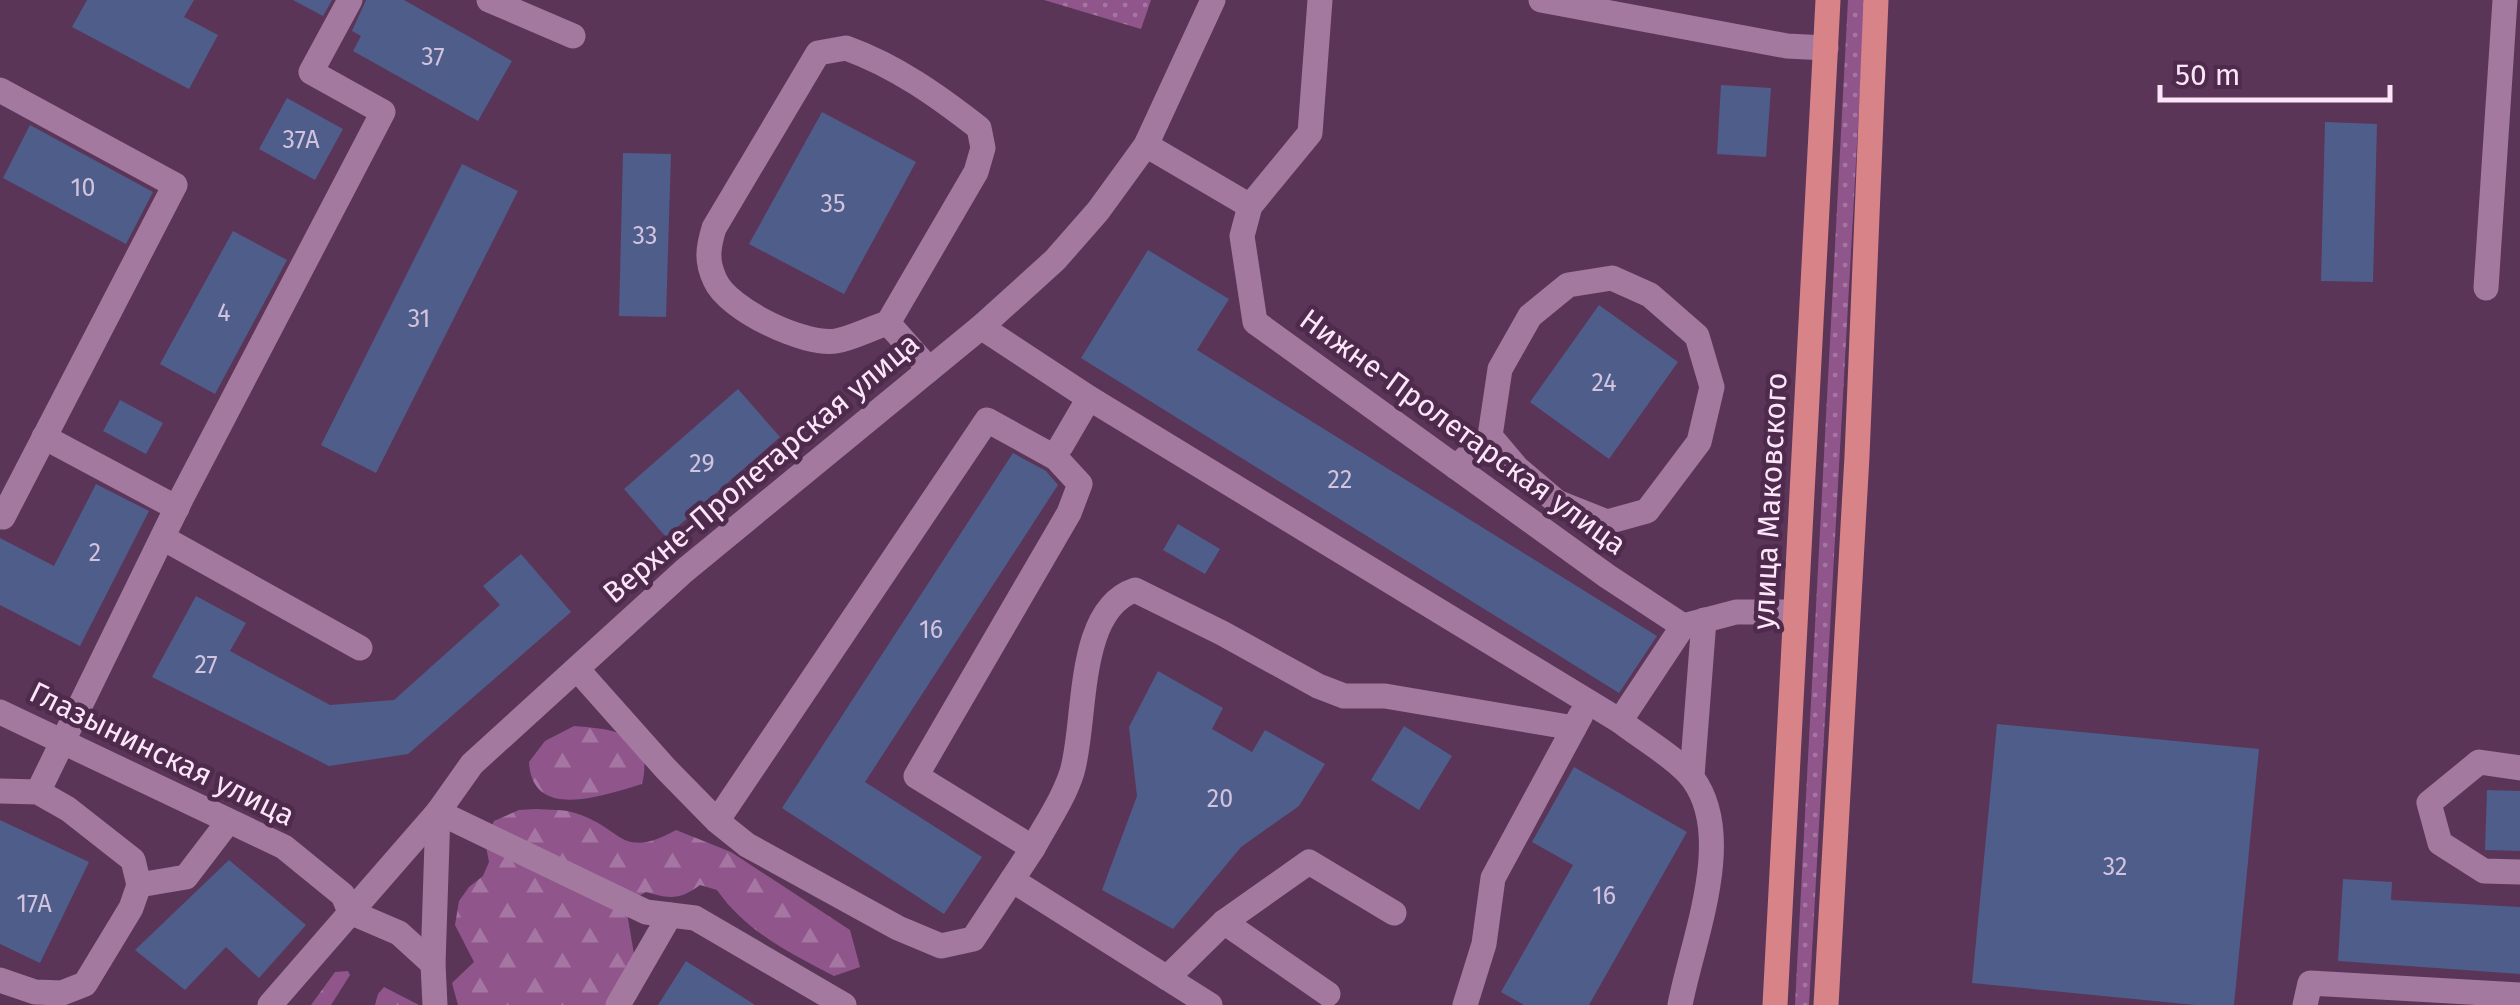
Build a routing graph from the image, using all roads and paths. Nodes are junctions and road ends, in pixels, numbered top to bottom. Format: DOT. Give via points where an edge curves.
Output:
graph roads {
  1 [pos="350,0"];
  2 [pos="489,0"];
  3 [pos="1213,0"];
  4 [pos="1320,0"];
  5 [pos="1541,0"];
  6 [pos="1828,0"];
  7 [pos="1876,0"];
  8 [pos="2504,0"];
  9 [pos="573,36"];
  10 [pos="1826,48"];
  11 [pos="0,90"];
  12 [pos="1146,145"];
  13 [pos="1250,206"];
  14 [pos="2486,288"];
  15 [pos="888,322"];
  16 [pos="980,327"];
  17 [pos="928,368"];
  18 [pos="1089,398"];
  19 [pos="1490,436"];
  20 [pos="44,437"];
  21 [pos="1061,446"];
  22 [pos="1456,468"];
  23 [pos="177,508"];
  24 [pos="0,516"];
  25 [pos="163,538"];
  26 [pos="1795,612"];
  27 [pos="1694,623"];
  28 [pos="360,648"];
  29 [pos="577,669"];
  30 [pos="1588,702"];
  31 [pos="0,712"];
  32 [pos="1620,721"];
  33 [pos="1574,728"];
  34 [pos="63,742"];
  35 [pos="2520,768"];
  36 [pos="1692,776"];
  37 [pos="0,790"];
  38 [pos="38,792"];
  39 [pos="438,812"];
  40 [pos="717,821"];
  41 [pos="228,822"];
  42 [pos="1033,848"];
  43 [pos="2520,872"];
  44 [pos="1012,880"];
  45 [pos="139,885"];
  46 [pos="350,912"];
  47 [pos="1394,913"];
  48 [pos="670,915"];
  49 [pos="1224,922"];
  50 [pos="432,964"];
  51 [pos="1167,978"];
  52 [pos="0,980"];
  53 [pos="1328,994"];
  54 [pos="2520,994"];
  55 [pos="270,1005"];
  56 [pos="435,1005"];
  57 [pos="618,1005"];
  58 [pos="844,1005"];
  59 [pos="1210,1005"];
  60 [pos="1465,1005"];
  61 [pos="1680,1005"];
  62 [pos="1775,1005"];
  63 [pos="1826,1005"];
  64 [pos="2305,1005"];
  1 -- 23 [label="street" via="311,72 383,112"];
  2 -- 9 [label="street"];
  3 -- 12 [label="street, Верхне-Пролетарская улица"];
  4 -- 13 [label="street" via="1310,133"];
  5 -- 10 [label="street"];
  6 -- 10 [label="main road, улица Маковского"];
  7 -- 63 [label="main road"];
  8 -- 14 [label="street"];
  10 -- 26 [label="main road, улица Маковского"];
  11 -- 20 [label="street" via="175,185"];
  12 -- 13 [label="street"];
  12 -- 16 [label="street, Верхне-Пролетарская улица" via="1055,260"];
  13 -- 22 [label="street, Нижне-Пролетарская улица" via="1242,236 1254,322"];
  15 -- 15 [label="street" via="834,342 782,330 729,300 706,253 714,228 818,54 846,48 878,59 979,128 976,172"];
  15 -- 17 [label="street"];
  16 -- 17 [label="street, Верхне-Пролетарская улица"];
  16 -- 18 [label="street"];
  17 -- 29 [label="street, Верхне-Пролетарская улица"];
  18 -- 21 [label="street"];
  18 -- 30 [label="street"];
  19 -- 19 [label="street" via="1556,502 1608,522 1647,511 1699,442 1712,387 1697,336 1650,296 1612,278 1568,284 1530,316 1500,369"];
  19 -- 22 [label="street"];
  20 -- 23 [label="street"];
  20 -- 24 [label="street"];
  22 -- 27 [label="street, Нижне-Пролетарская улица"];
  23 -- 25 [label="street"];
  25 -- 28 [label="street"];
  25 -- 34 [label="street"];
  26 -- 27 [label="street" via="1736,612"];
  26 -- 62 [label="main road, улица Маковского"];
  27 -- 32 [label="street"];
  27 -- 36 [label="street"];
  29 -- 39 [label="street, Верхне-Пролетарская улица" via="472,764"];
  29 -- 40 [label="street"];
  30 -- 32 [label="street"];
  30 -- 33 [label="street"];
  31 -- 34 [label="street, Глазынинская улица"];
  32 -- 36 [label="street"];
  33 -- 42 [label="street" via="1385,696 1344,696 1135,590 1121,595 1104,617 1089,652 1072,773"];
  33 -- 60 [label="street" via="1493,878 1484,944"];
  34 -- 38 [label="street"];
  34 -- 41 [label="street, Глазынинская улица"];
  35 -- 43 [label="street" via="2480,762 2429,802 2440,843 2484,871"];
  36 -- 61 [label="street" via="1713,827"];
  37 -- 38 [label="street"];
  38 -- 45 [label="street" via="133,860"];
  39 -- 46 [label="street, Верхне-Пролетарская улица"];
  39 -- 48 [label="street" via="646,912"];
  39 -- 50 [label="street"];
  40 -- 42 [label="street" via="987,420 1056,458 1080,484 1070,513 916,776"];
  40 -- 44 [label="street" via="764,854 941,946 973,939"];
  41 -- 45 [label="street" via="186,877"];
  41 -- 46 [label="street, Глазынинская улица" via="284,847 343,895"];
  42 -- 44 [label="street"];
  44 -- 51 [label="street"];
  45 -- 52 [label="street" via="85,984 62,993 35,992"];
  46 -- 50 [label="street, Глазынинская улица" via="400,933"];
  46 -- 55 [label="street, Верхне-Пролетарская улица"];
  47 -- 49 [label="street" via="1309,862"];
  48 -- 57 [label="street"];
  48 -- 58 [label="street" via="695,918"];
  49 -- 51 [label="street"];
  49 -- 53 [label="street"];
  50 -- 56 [label="street"];
  51 -- 59 [label="street"];
  54 -- 64 [label="street" via="2310,984"];
}
